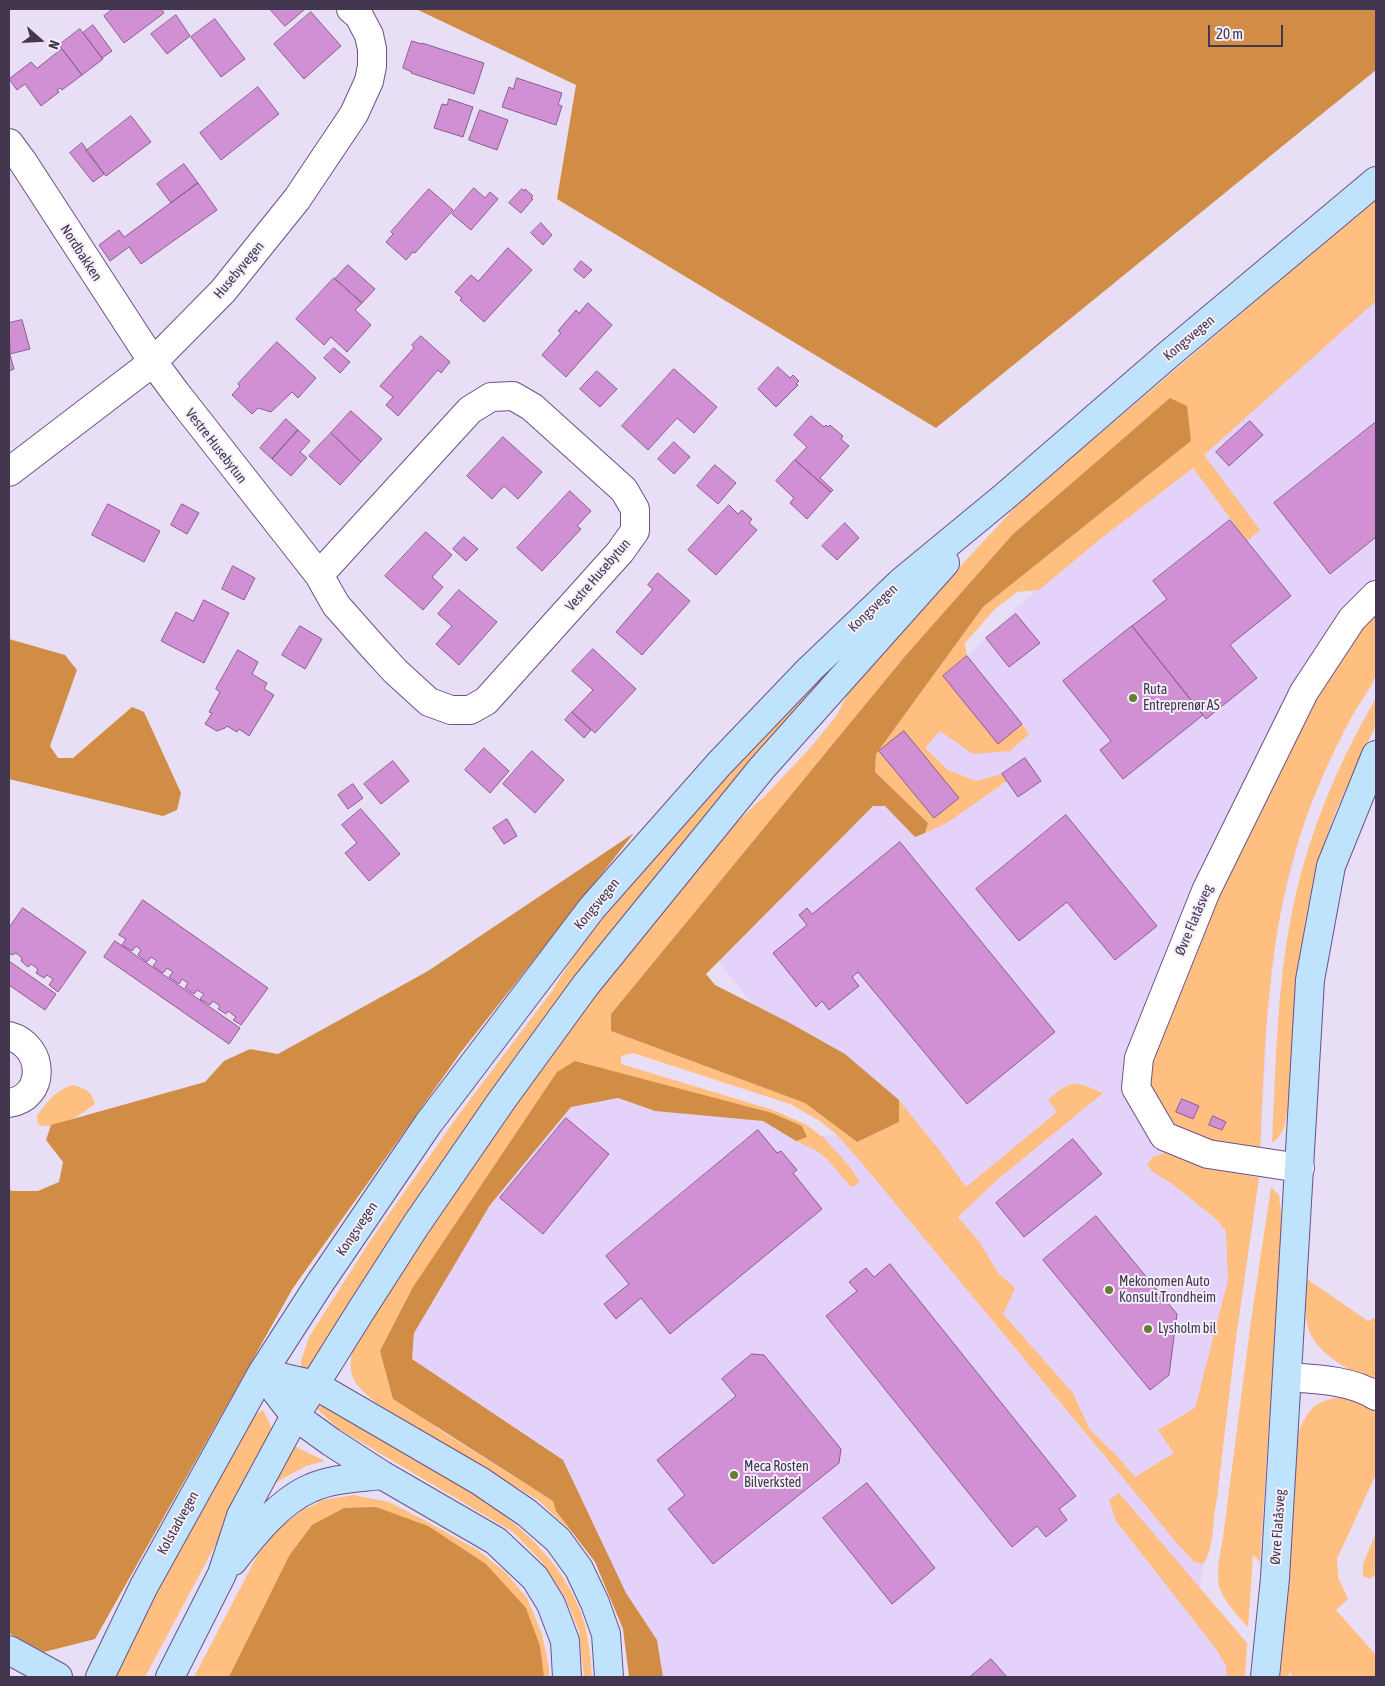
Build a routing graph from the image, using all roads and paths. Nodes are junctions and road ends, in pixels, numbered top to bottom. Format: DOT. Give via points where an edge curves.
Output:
graph roads {
  1 [pos="352,9"];
  2 [pos="9,143"];
  3 [pos="1376,181"];
  4 [pos="153,362"];
  5 [pos="9,472"];
  6 [pos="1004,497"];
  7 [pos="319,575"];
  8 [pos="1376,595"];
  9 [pos="1376,755"];
  10 [pos="9,1036"];
  11 [pos="9,1103"];
  12 [pos="1300,1168"];
  13 [pos="262,1373"];
  14 [pos="1287,1377"];
  15 [pos="315,1385"];
  16 [pos="1376,1396"];
  17 [pos="296,1416"];
  18 [pos="382,1475"];
  19 [pos="222,1574"];
  20 [pos="9,1650"];
  21 [pos="49,1672"];
  22 [pos="100,1677"];
  23 [pos="170,1677"];
  24 [pos="567,1677"];
  25 [pos="609,1677"];
  26 [pos="1265,1677"];
  1 -- 4 [label="street, Husebyvegen" via="369,35 372,49 369,81 354,114 297,199 223,291"];
  2 -- 4 [label="street, Nordbakken"];
  3 -- 6 [label="main road, Kongsvegen"];
  4 -- 5 [label="street, Husebyvegen"];
  4 -- 7 [label="street, Vestre Husebytun"];
  6 -- 13 [label="main road, Kongsvegen" via="900,582 810,669 719,764 592,908 428,1124"];
  6 -- 15 [label="main road, Kongsvegen" via="762,768 585,986 416,1225"];
  7 -- 7 [label="street, Vestre Husebytun" via="336,605 422,696 451,710 470,710 486,701 620,552 635,531 635,509 624,490 532,407 513,396 491,397 470,410"];
  8 -- 12 [label="street, Øvre Flatåsveg" via="1352,619 1304,692 1206,891 1139,1058 1136,1088 1164,1136 1208,1154"];
  9 -- 12 [label="main road, Øvre Flatåsveg" via="1331,866 1310,980"];
  10 -- 11 [label="street" via="26,1044 34,1054 37,1074 25,1096"];
  12 -- 14 [label="main road, Øvre Flatåsveg"];
  13 -- 15 [label="main road"];
  13 -- 17 [label="main road"];
  13 -- 22 [label="main road, Kolstadvegen" via="144,1586"];
  14 -- 16 [label="street" via="1327,1380 1367,1390"];
  14 -- 26 [label="main road, Øvre Flatåsveg" via="1275,1578"];
  15 -- 17 [label="main road"];
  15 -- 25 [label="main road" via="480,1481 527,1512 558,1540 579,1569 596,1602 606,1634"];
  17 -- 18 [label="main road"];
  17 -- 19 [label="main road" via="241,1516"];
  18 -- 19 [label="main road" via="338,1480 294,1496 254,1534"];
  18 -- 24 [label="main road" via="496,1541 535,1578 551,1604 565,1641"];
  19 -- 23 [label="main road"];
  20 -- 21 [label="main road"];
}
